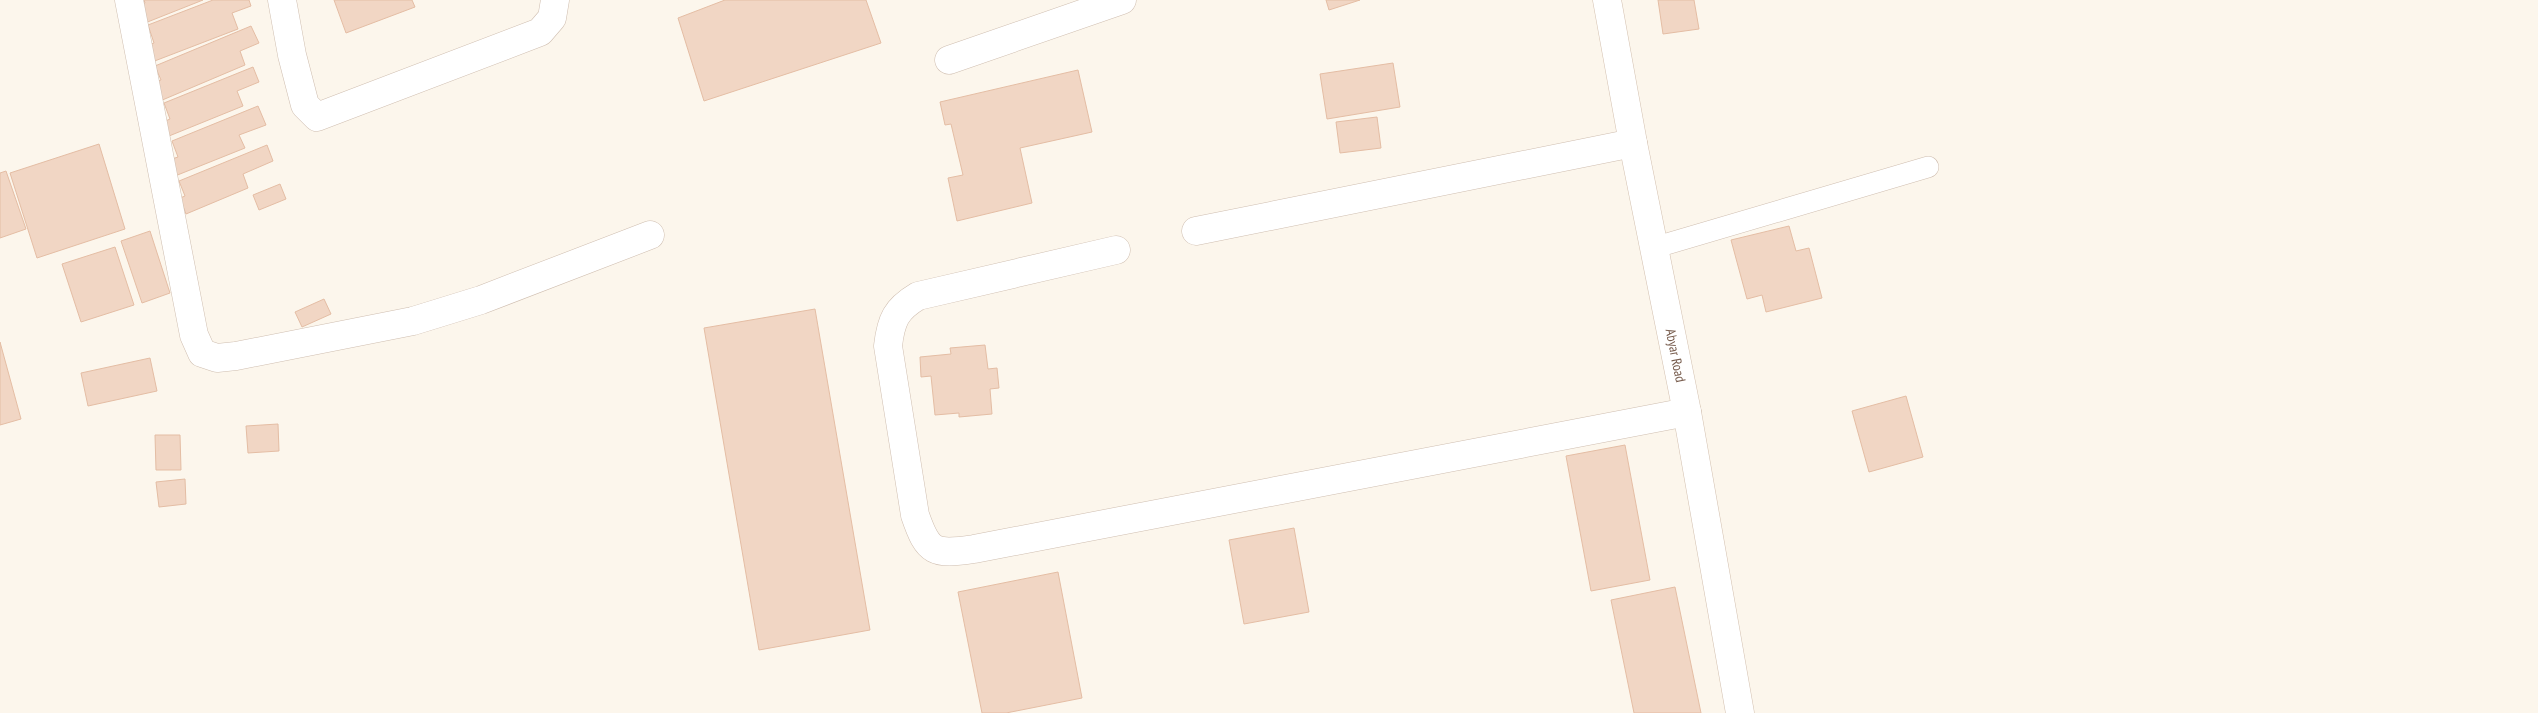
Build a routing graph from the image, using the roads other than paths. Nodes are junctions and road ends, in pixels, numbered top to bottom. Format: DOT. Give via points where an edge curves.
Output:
graph roads {
  1 [pos="129,0"];
  2 [pos="282,0"];
  3 [pos="555,0"];
  4 [pos="1122,0"];
  5 [pos="1607,0"];
  6 [pos="949,60"];
  7 [pos="1632,143"];
  8 [pos="1928,167"];
  9 [pos="1196,231"];
  10 [pos="650,235"];
  11 [pos="1653,248"];
  12 [pos="1116,250"];
  13 [pos="1686,412"];
  14 [pos="1740,713"];
  1 -- 10 [label="street" via="192,328 202,352 217,358 236,356 413,321 481,300"];
  2 -- 3 [label="street" via="305,105 317,117 540,32 552,18"];
  4 -- 6 [label="street"];
  5 -- 7 [label="street, Abyar Road"];
  7 -- 9 [label="street"];
  7 -- 11 [label="street, Abyar Road"];
  8 -- 11 [label="lane"];
  11 -- 13 [label="street, Abyar Road"];
  12 -- 13 [label="street" via="918,296 903,305 896,315 888,346 915,515 923,539 934,550 952,552 983,547"];
  13 -- 14 [label="street, Abyar Road"];
}
